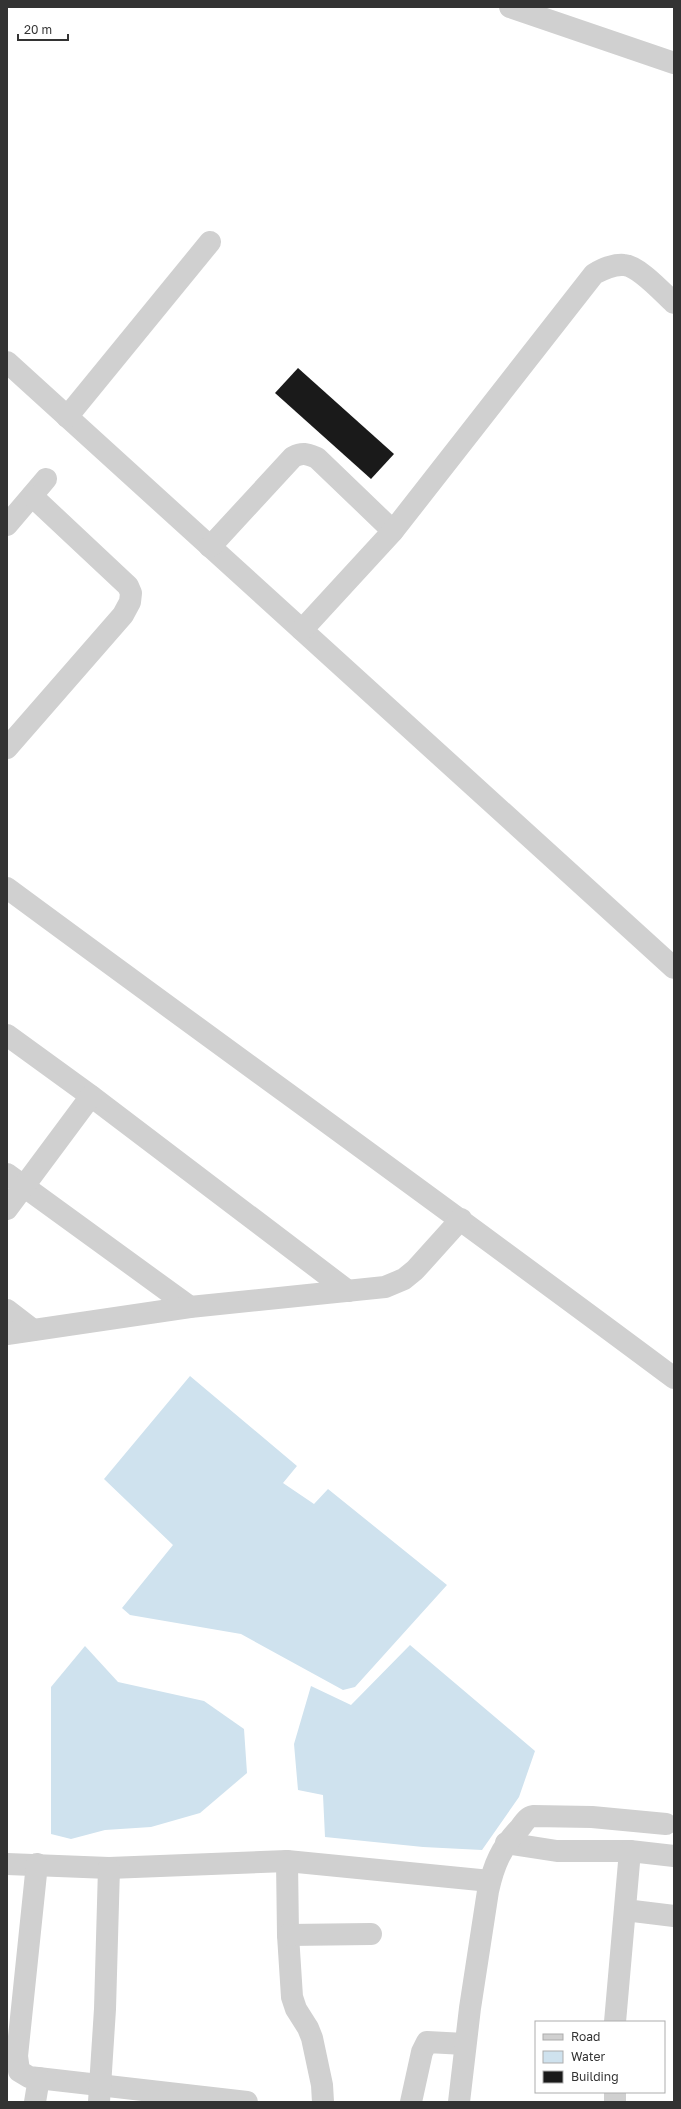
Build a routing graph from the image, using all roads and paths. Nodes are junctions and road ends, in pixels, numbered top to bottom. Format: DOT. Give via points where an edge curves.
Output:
graph roads {
  1 [pos="510,7"];
  2 [pos="674,62"];
  3 [pos="210,242"];
  4 [pos="674,303"];
  5 [pos="7,362"];
  6 [pos="67,417"];
  7 [pos="46,479"];
  8 [pos="32,496"];
  9 [pos="7,525"];
  10 [pos="393,530"];
  11 [pos="210,547"];
  12 [pos="302,630"];
  13 [pos="7,748"];
  14 [pos="7,888"];
  15 [pos="674,968"];
  16 [pos="7,1035"];
  17 [pos="91,1096"];
  18 [pos="7,1174"];
  19 [pos="24,1187"];
  20 [pos="7,1209"];
  21 [pos="461,1219"];
  22 [pos="348,1291"];
  23 [pos="190,1307"];
  24 [pos="7,1310"];
  25 [pos="34,1330"];
  26 [pos="7,1334"];
  27 [pos="674,1378"];
  28 [pos="666,1824"];
  29 [pos="506,1843"];
  30 [pos="630,1852"];
  31 [pos="674,1856"];
  32 [pos="287,1861"];
  33 [pos="7,1864"];
  34 [pos="37,1864"];
  35 [pos="109,1868"];
  36 [pos="490,1881"];
  37 [pos="625,1910"];
  38 [pos="674,1916"];
  39 [pos="371,1934"];
  40 [pos="288,1935"];
  41 [pos="615,2021"];
  42 [pos="465,2044"];
  43 [pos="38,2078"];
  44 [pos="99,2094"];
  45 [pos="35,2102"];
  46 [pos="247,2102"];
  47 [pos="323,2102"];
  48 [pos="412,2102"];
  49 [pos="459,2102"];
  1 -- 2 [label="street"];
  3 -- 6 [label="street"];
  4 -- 10 [label="street" via="644,275 625,265 607,268 594,274"];
  5 -- 6 [label="street"];
  6 -- 11 [label="street"];
  7 -- 8 [label="street"];
  8 -- 9 [label="street"];
  8 -- 13 [label="street" via="128,586 132,593 123,615 110,632"];
  10 -- 11 [label="street" via="317,458 305,453 293,457"];
  10 -- 12 [label="street"];
  11 -- 12 [label="street"];
  12 -- 15 [label="street"];
  14 -- 21 [label="street"];
  16 -- 17 [label="street"];
  17 -- 19 [label="street"];
  17 -- 22 [label="street"];
  18 -- 19 [label="street"];
  19 -- 20 [label="street"];
  19 -- 23 [label="street"];
  21 -- 22 [label="street" via="404,1279 385,1286"];
  21 -- 27 [label="street"];
  22 -- 23 [label="street"];
  23 -- 25 [label="street"];
  24 -- 25 [label="street"];
  25 -- 26 [label="street"];
  28 -- 29 [label="street" via="533,1816 527,1819"];
  29 -- 30 [label="street" via="557,1851"];
  29 -- 36 [label="street" via="500,1851"];
  30 -- 31 [label="street"];
  30 -- 37 [label="street"];
  32 -- 35 [label="street"];
  32 -- 36 [label="street"];
  32 -- 40 [label="street"];
  33 -- 34 [label="street"];
  34 -- 35 [label="street"];
  34 -- 43 [label="street" via="16,2065 22,2074"];
  35 -- 44 [label="street" via="105,2009"];
  36 -- 42 [label="street"];
  37 -- 38 [label="street"];
  37 -- 41 [label="street"];
  39 -- 40 [label="street"];
  40 -- 47 [label="street" via="292,1997 312,2038"];
  42 -- 48 [label="street" via="431,2040 426,2042"];
  42 -- 49 [label="street"];
  43 -- 44 [label="street"];
  43 -- 45 [label="street"];
  44 -- 46 [label="street"];
}
